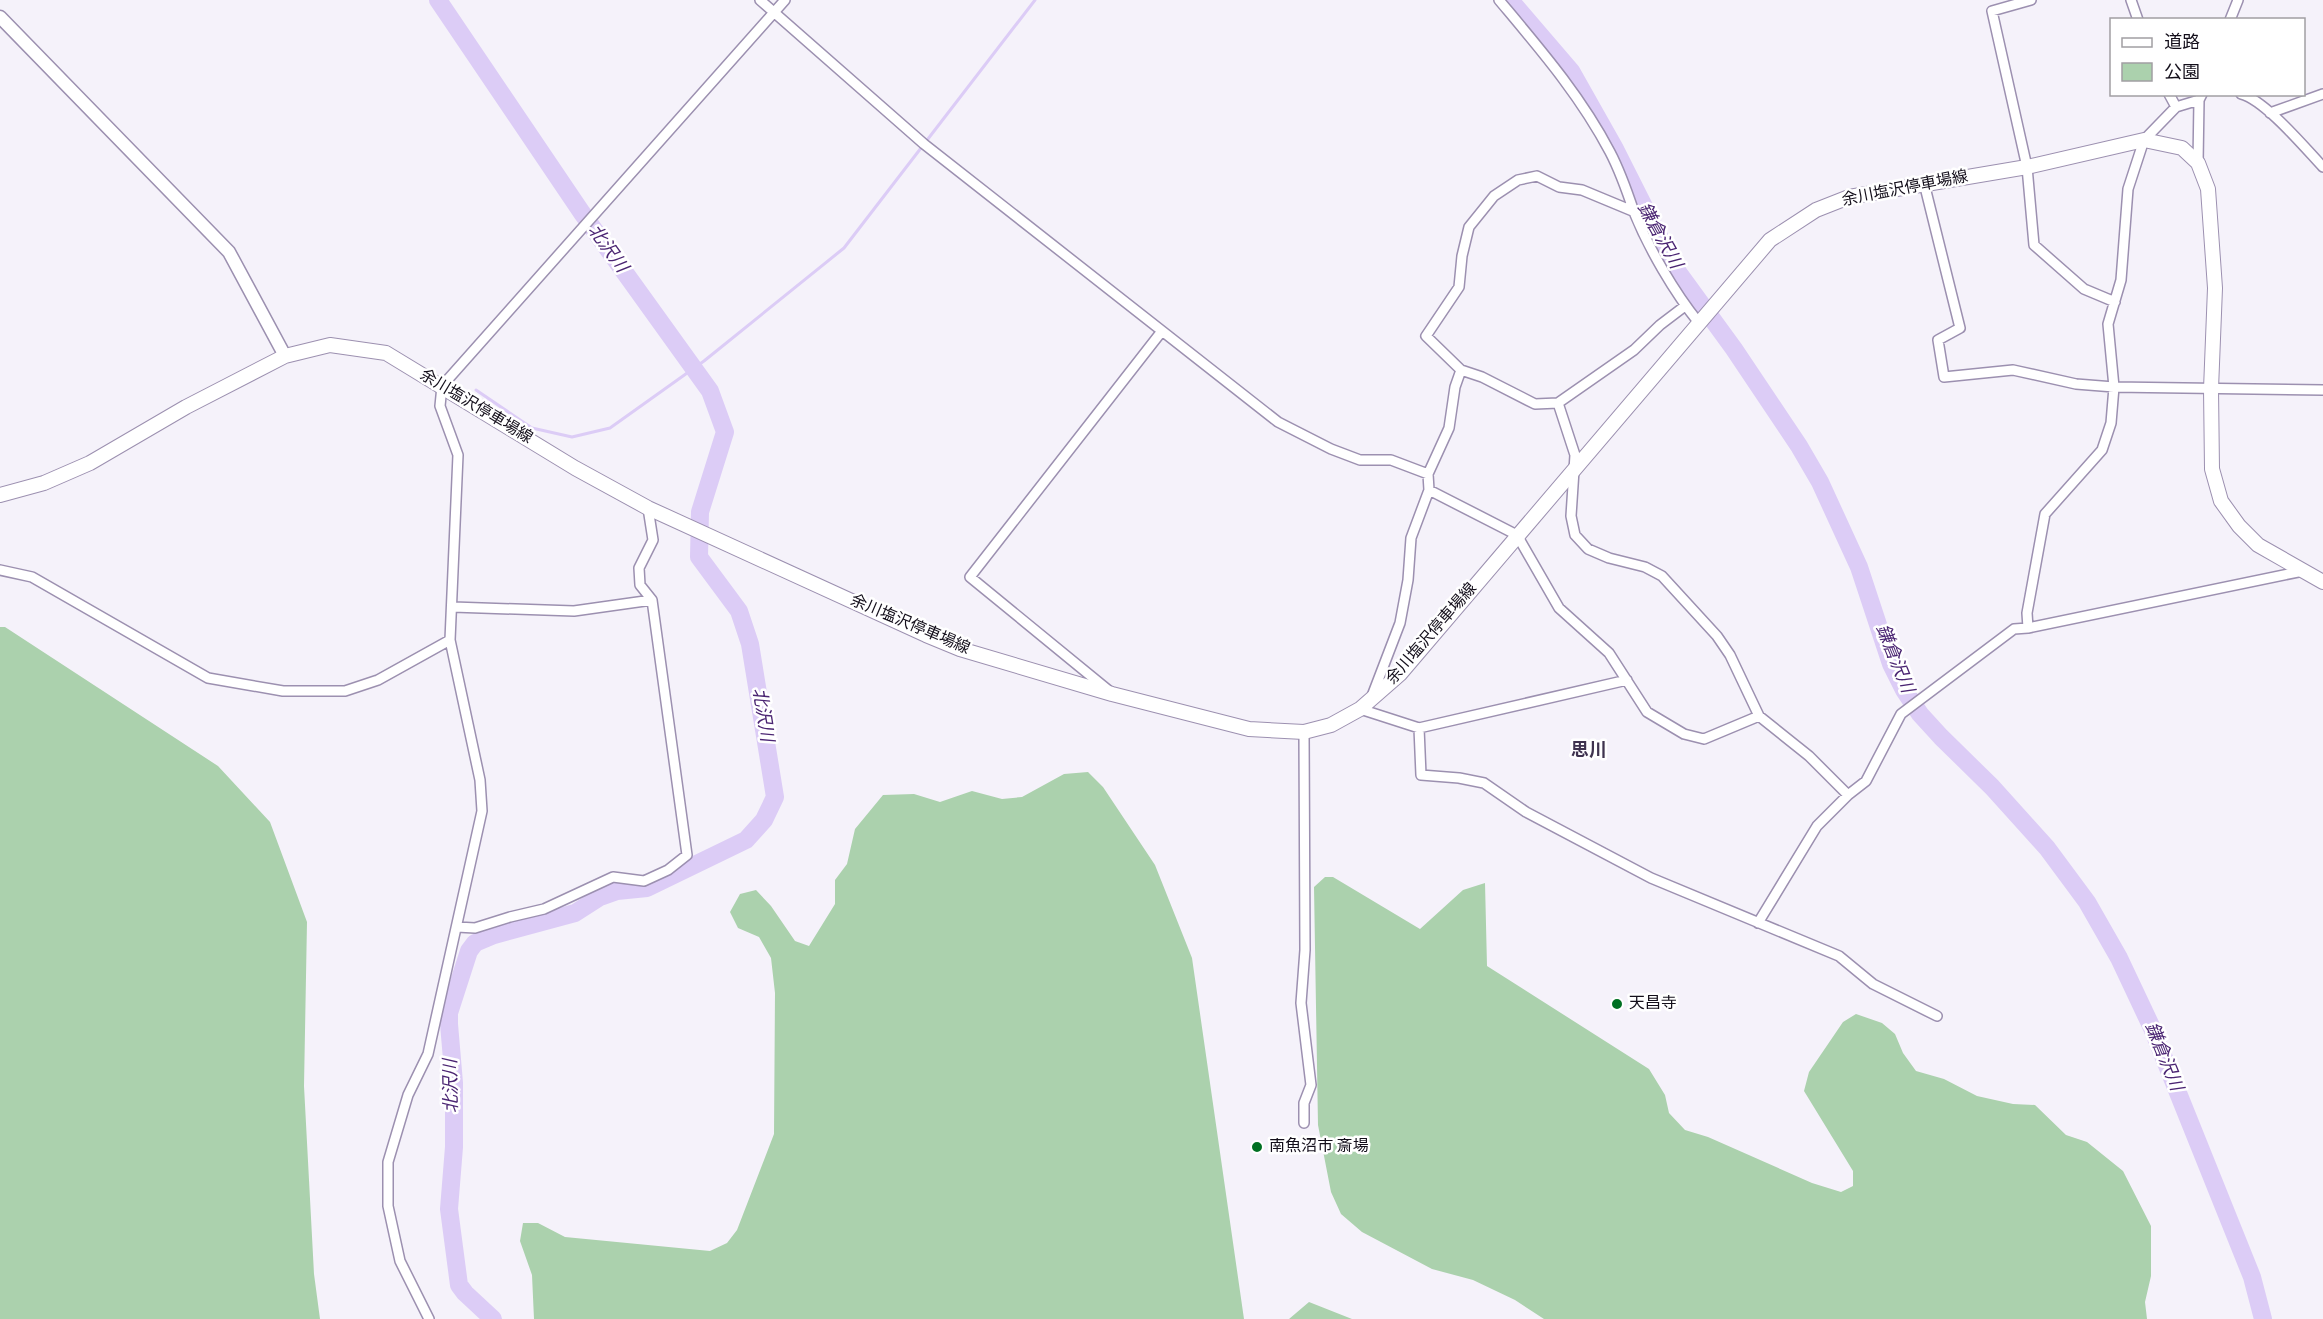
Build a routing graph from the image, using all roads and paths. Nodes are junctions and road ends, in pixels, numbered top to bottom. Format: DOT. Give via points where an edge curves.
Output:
graph roads {
  1 [pos="760,0"];
  2 [pos="785,0"];
  3 [pos="1499,0"];
  4 [pos="2031,0"];
  5 [pos="2131,0"];
  6 [pos="2238,0"];
  7 [pos="774,13"];
  8 [pos="0,17"];
  9 [pos="2137,18"];
  10 [pos="2231,18"];
  11 [pos="2323,94"];
  12 [pos="2170,96"];
  13 [pos="2248,96"];
  14 [pos="2200,97"];
  15 [pos="2176,107"];
  16 [pos="2271,113"];
  17 [pos="2144,140"];
  18 [pos="2198,163"];
  19 [pos="2027,167"];
  20 [pos="2323,167"];
  21 [pos="1924,183"];
  22 [pos="1635,212"];
  23 [pos="2115,302"];
  24 [pos="1685,306"];
  25 [pos="1699,323"];
  26 [pos="1162,331"];
  27 [pos="285,356"];
  28 [pos="1461,370"];
  29 [pos="442,386"];
  30 [pos="2114,387"];
  31 [pos="2211,388"];
  32 [pos="2323,390"];
  33 [pos="1558,403"];
  34 [pos="1574,468"];
  35 [pos="1428,474"];
  36 [pos="1429,489"];
  37 [pos="0,495"];
  38 [pos="648,508"];
  39 [pos="1517,535"];
  40 [pos="0,570"];
  41 [pos="2302,571"];
  42 [pos="2323,582"];
  43 [pos="652,600"];
  44 [pos="453,607"];
  45 [pos="2028,628"];
  46 [pos="450,640"];
  47 [pos="1627,680"];
  48 [pos="1112,694"];
  49 [pos="1371,699"];
  50 [pos="1360,709"];
  51 [pos="1759,716"];
  52 [pos="1419,728"];
  53 [pos="1304,732"];
  54 [pos="1848,795"];
  55 [pos="1758,923"];
  56 [pos="457,927"];
  57 [pos="1937,1016"];
  58 [pos="1304,1123"];
  59 [pos="429,1319"];
  1 -- 7 [label="street"];
  2 -- 7 [label="street"];
  3 -- 22 [label="street" via="1589,114 1611,153"];
  4 -- 19 [label="street" via="1992,11"];
  5 -- 9 [label="street"];
  6 -- 10 [label="street"];
  7 -- 26 [label="street" via="924,144"];
  7 -- 29 [label="street"];
  8 -- 27 [label="street" via="229,252"];
  11 -- 16 [label="street"];
  12 -- 15 [label="street"];
  13 -- 16 [label="street"];
  14 -- 15 [label="street"];
  14 -- 18 [label="street"];
  15 -- 17 [label="street"];
  16 -- 20 [label="street"];
  17 -- 18 [label="main road, 余川塩沢停車場線" via="2182,148"];
  17 -- 19 [label="main road, 余川塩沢停車場線"];
  17 -- 23 [label="street" via="2128,189 2121,280"];
  18 -- 31 [label="main road" via="2208,189 2215,288"];
  19 -- 21 [label="main road, 余川塩沢停車場線"];
  19 -- 23 [label="street" via="2034,245 2084,289"];
  21 -- 25 [label="main road, 余川塩沢停車場線" via="1849,197 1816,210 1770,240"];
  21 -- 30 [label="street" via="1960,328 1938,340 1944,377 2013,370 2076,384"];
  22 -- 24 [label="street"];
  22 -- 28 [label="street" via="1537,176 1518,180 1494,196 1469,226 1459,287 1426,336"];
  23 -- 30 [label="street" via="2108,324"];
  24 -- 25 [label="street"];
  24 -- 33 [label="street" via="1634,350"];
  25 -- 34 [label="main road, 余川塩沢停車場線"];
  26 -- 35 [label="street" via="1278,422 1360,460 1391,460"];
  26 -- 48 [label="street" via="970,576"];
  27 -- 29 [label="main road, 余川塩沢停車場線" via="330,345 386,353"];
  27 -- 37 [label="main road, 余川塩沢停車場線" via="90,463 44,483"];
  28 -- 33 [label="street" via="1535,404"];
  28 -- 35 [label="street" via="1449,428"];
  29 -- 38 [label="main road, 余川塩沢停車場線"];
  29 -- 44 [label="street" via="440,406 458,455"];
  30 -- 31 [label="street"];
  30 -- 45 [label="street" via="2111,423 2102,450 2045,514 2027,613"];
  31 -- 32 [label="street"];
  31 -- 41 [label="main road" via="2212,470 2221,501 2258,545"];
  33 -- 34 [label="street" via="1575,455"];
  34 -- 39 [label="main road, 余川塩沢停車場線"];
  34 -- 51 [label="street" via="1571,516 1575,535 1588,549 1662,576 1717,636"];
  35 -- 36 [label="street"];
  36 -- 39 [label="street"];
  36 -- 49 [label="street" via="1411,538 1400,623"];
  38 -- 43 [label="street" via="653,540 639,568 640,585"];
  38 -- 48 [label="main road, 余川塩沢停車場線" via="960,649"];
  39 -- 47 [label="street" via="1559,608 1609,653"];
  39 -- 49 [label="main road, 余川塩沢停車場線" via="1400,674"];
  40 -- 46 [label="street" via="32,577 208,678 283,690 345,691 378,680"];
  41 -- 42 [label="main road"];
  41 -- 45 [label="street"];
  43 -- 44 [label="street" via="574,611"];
  43 -- 56 [label="street" via="687,855 668,870 644,880 613,877 544,909 475,928"];
  44 -- 46 [label="street"];
  45 -- 54 [label="street" via="2014,629 1901,714 1866,782"];
  46 -- 56 [label="street" via="480,780 482,811"];
  47 -- 51 [label="street" via="1647,712 1684,734 1704,739"];
  47 -- 52 [label="street"];
  48 -- 53 [label="main road, 余川塩沢停車場線" via="1249,729"];
  49 -- 50 [label="main road, 余川塩沢停車場線"];
  50 -- 52 [label="street"];
  50 -- 53 [label="main road, 余川塩沢停車場線" via="1331,725"];
  51 -- 54 [label="street" via="1809,756"];
  52 -- 55 [label="street" via="1421,775 1484,783 1526,812 1651,878"];
  53 -- 58 [label="street" via="1305,950 1301,1003 1311,1085 1304,1103"];
  54 -- 55 [label="street" via="1817,825"];
  55 -- 57 [label="street" via="1839,956 1873,984"];
  56 -- 59 [label="street" via="428,1054 408,1095 388,1162 388,1206 400,1261"];
}
